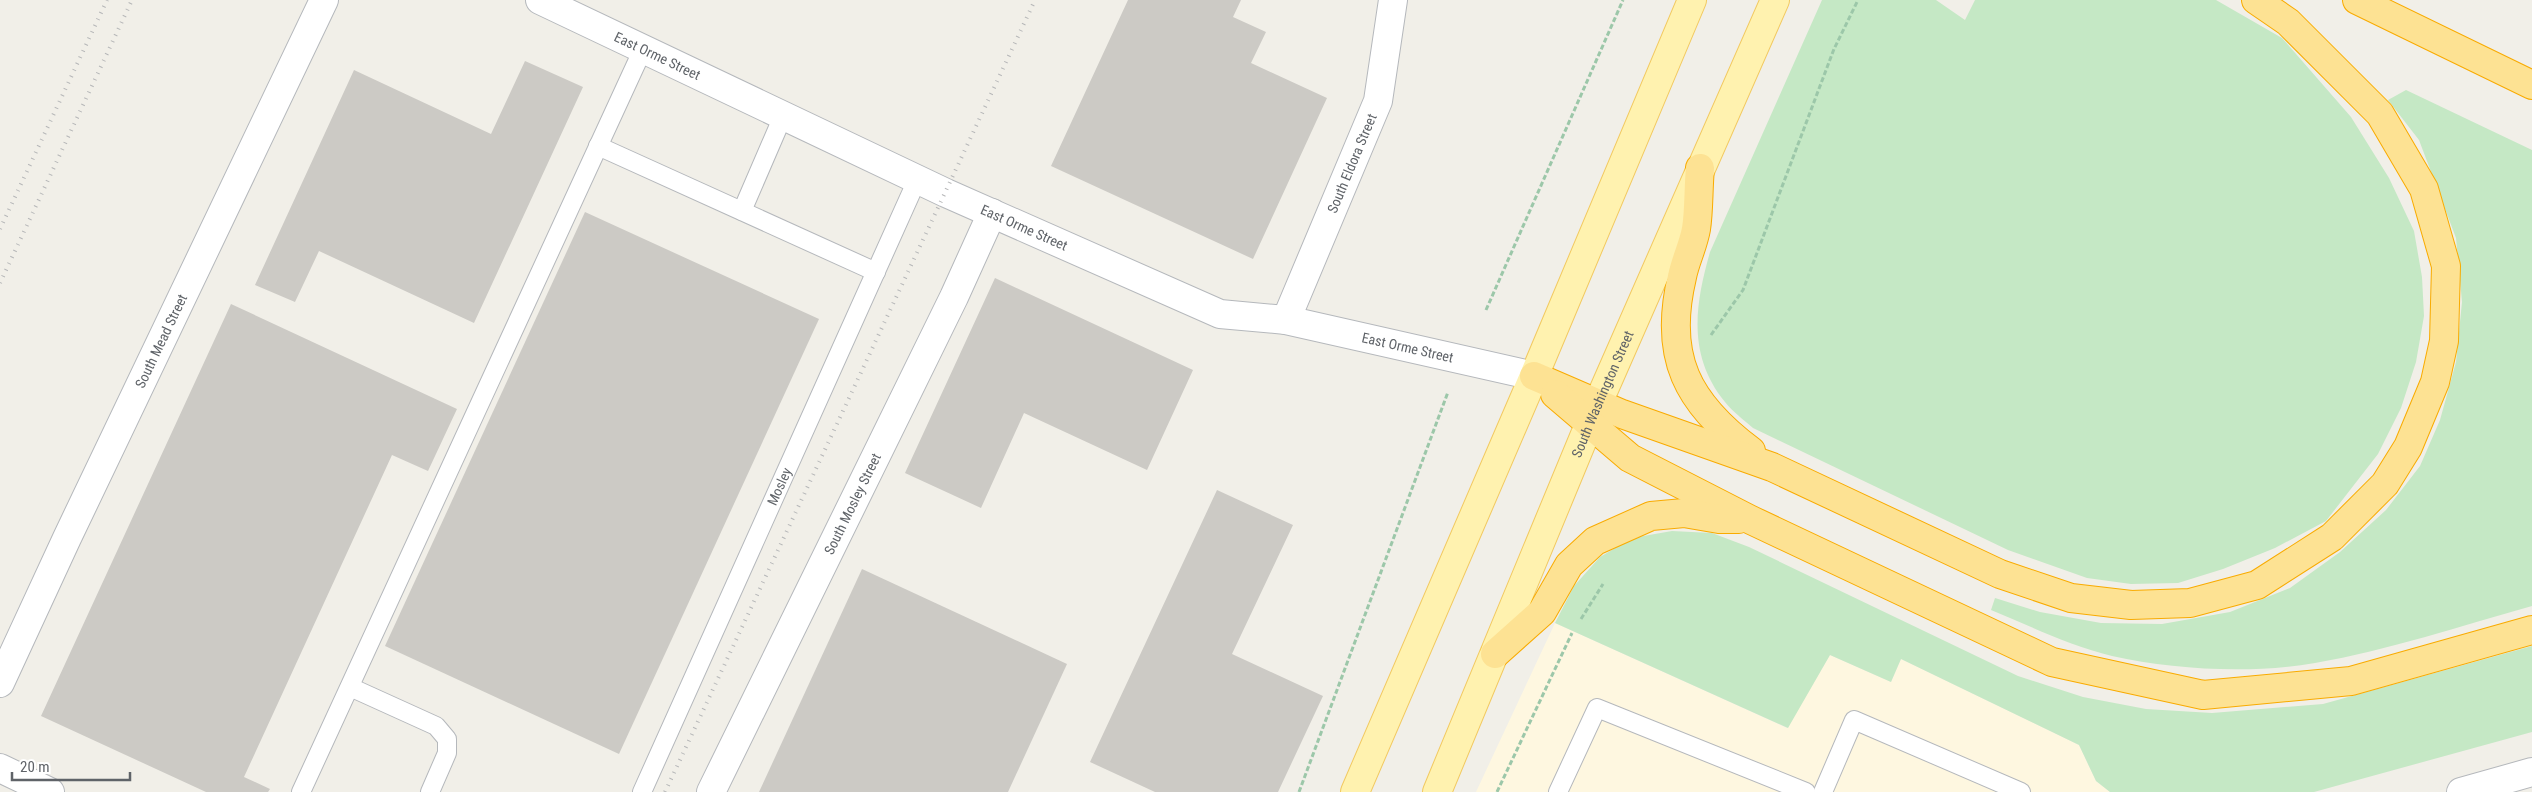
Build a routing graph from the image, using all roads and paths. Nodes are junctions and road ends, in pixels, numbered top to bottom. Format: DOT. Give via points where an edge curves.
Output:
graph roads {
  1 [pos="324,0"];
  2 [pos="540,0"];
  3 [pos="1392,0"];
  4 [pos="1623,0"];
  5 [pos="1692,0"];
  6 [pos="1775,0"];
  7 [pos="1858,0"];
  8 [pos="2256,0"];
  9 [pos="2357,0"];
  10 [pos="642,49"];
  11 [pos="2532,85"];
  12 [pos="783,116"];
  13 [pos="598,146"];
  14 [pos="1700,168"];
  15 [pos="918,180"];
  16 [pos="742,211"];
  17 [pos="992,213"];
  18 [pos="876,272"];
  19 [pos="1486,310"];
  20 [pos="1286,320"];
  21 [pos="1707,340"];
  22 [pos="1534,376"];
  23 [pos="1450,388"];
  24 [pos="1594,414"];
  25 [pos="1772,466"];
  26 [pos="1750,520"];
  27 [pos="1605,579"];
  28 [pos="2532,630"];
  29 [pos="1495,654"];
  30 [pos="0,683"];
  31 [pos="350,687"];
  32 [pos="0,768"];
  33 [pos="2532,772"];
  34 [pos="50,792"];
  35 [pos="302,792"];
  36 [pos="430,792"];
  37 [pos="642,792"];
  38 [pos="711,792"];
  39 [pos="1298,792"];
  40 [pos="1355,792"];
  41 [pos="1437,792"];
  42 [pos="1496,792"];
  43 [pos="1558,792"];
  44 [pos="1806,792"];
  45 [pos="1823,792"];
  46 [pos="2021,792"];
  47 [pos="2461,792"];
  1 -- 30 [label="street, South Mead Street"];
  2 -- 10 [label="street, East Orme Street"];
  3 -- 20 [label="street, South Eldora Street" via="1378,101"];
  4 -- 19 [label="path"];
  5 -- 22 [label="main road"];
  6 -- 14 [label="main road, South Washington Street"];
  7 -- 21 [label="path" via="1834,49 1743,290"];
  8 -- 25 [label="highway" via="2288,22 2380,114 2424,190 2446,266 2444,341 2435,382 2408,446 2385,484 2332,537 2256,585 2190,603 2131,606 2071,598 2000,574"];
  9 -- 11 [label="highway"];
  10 -- 12 [label="street, East Orme Street"];
  10 -- 13 [label="lane"];
  12 -- 15 [label="street, East Orme Street"];
  12 -- 16 [label="lane"];
  13 -- 16 [label="lane"];
  13 -- 31 [label="lane"];
  14 -- 24 [label="main road, South Washington Street"];
  14 -- 25 [label="highway" via="1696,230 1674,317 1679,360 1696,400 1723,430"];
  15 -- 17 [label="street, East Orme Street"];
  15 -- 18 [label="lane, Mosley"];
  16 -- 18 [label="lane"];
  17 -- 20 [label="street, East Orme Street" via="1220,314"];
  17 -- 38 [label="street, South Mosley Street"];
  18 -- 37 [label="lane, Mosley"];
  20 -- 22 [label="street, East Orme Street"];
  22 -- 24 [label="highway"];
  22 -- 40 [label="main road"];
  23 -- 39 [label="path"];
  24 -- 25 [label="highway"];
  24 -- 26 [label="highway" via="1630,458"];
  24 -- 29 [label="main road, South Washington Street"];
  26 -- 28 [label="highway" via="2052,662 2203,695 2351,681"];
  26 -- 29 [label="highway" via="1684,513 1651,516 1594,542 1569,565 1542,612"];
  27 -- 42 [label="path" via="1567,642"];
  29 -- 41 [label="main road, South Washington Street"];
  31 -- 35 [label="lane"];
  31 -- 36 [label="lane" via="436,726 447,739 447,753"];
  32 -- 34 [label="street"];
  33 -- 47 [label="street"];
  43 -- 44 [label="lane" via="1597,708"];
  45 -- 46 [label="lane" via="1854,720"];
}
